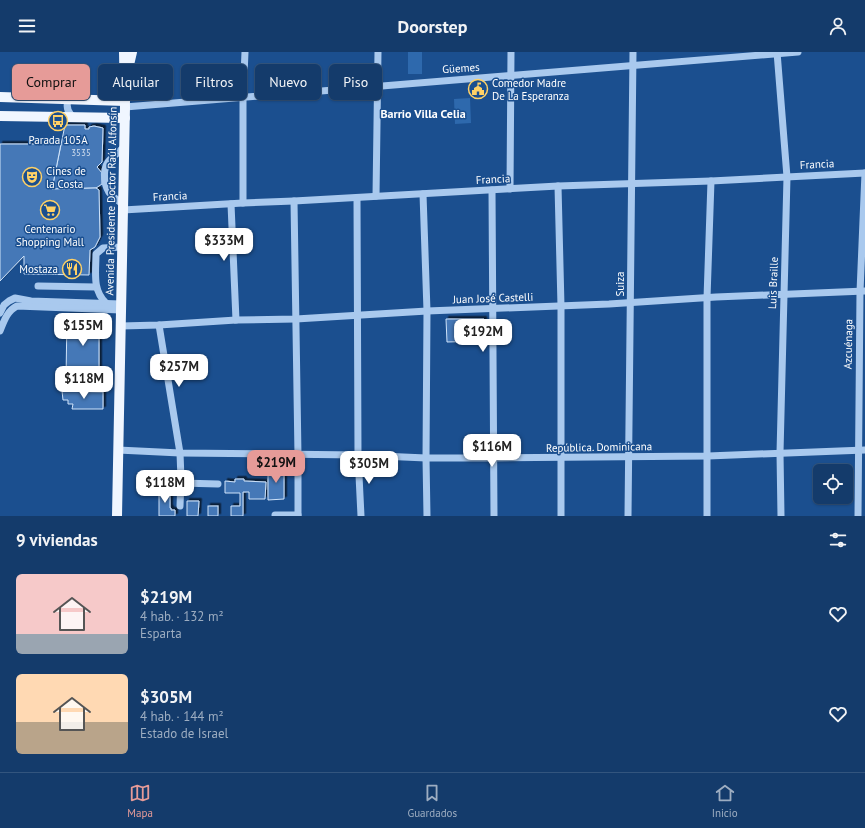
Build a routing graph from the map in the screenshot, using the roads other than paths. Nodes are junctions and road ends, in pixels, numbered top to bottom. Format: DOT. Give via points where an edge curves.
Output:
graph roads {
  1 [pos="124,52"];
  2 [pos="132,52"];
  3 [pos="245,52"];
  4 [pos="378,52"];
  5 [pos="511,52"];
  6 [pos="633,52"];
  7 [pos="798,52"];
  8 [pos="777,53"];
  9 [pos="124,64"];
  10 [pos="129,64"];
  11 [pos="244,64"];
  12 [pos="378,64"];
  13 [pos="633,66"];
  14 [pos="511,76"];
  15 [pos="382,86"];
  16 [pos="329,90"];
  17 [pos="0,98"];
  18 [pos="12,98"];
  19 [pos="247,98"];
  20 [pos="68,100"];
  21 [pos="79,100"];
  22 [pos="125,100"];
  23 [pos="204,100"];
  24 [pos="243,100"];
  25 [pos="377,100"];
  26 [pos="125,104"];
  27 [pos="0,116"];
  28 [pos="76,118"];
  29 [pos="125,118"];
  30 [pos="124,147"];
  31 [pos="865,173"];
  32 [pos="787,177"];
  33 [pos="711,181"];
  34 [pos="632,184"];
  35 [pos="558,186"];
  36 [pos="510,189"];
  37 [pos="492,190"];
  38 [pos="423,194"];
  39 [pos="376,196"];
  40 [pos="357,198"];
  41 [pos="294,201"];
  42 [pos="243,203"];
  43 [pos="231,204"];
  44 [pos="123,207"];
  45 [pos="122,247"];
  46 [pos="38,286"];
  47 [pos="96,287"];
  48 [pos="862,292"];
  49 [pos="784,295"];
  50 [pos="706,298"];
  51 [pos="106,303"];
  52 [pos="631,303"];
  53 [pos="561,306"];
  54 [pos="121,307"];
  55 [pos="492,308"];
  56 [pos="427,311"];
  57 [pos="0,313"];
  58 [pos="357,316"];
  59 [pos="296,319"];
  60 [pos="236,320"];
  61 [pos="159,325"];
  62 [pos="121,326"];
  63 [pos="0,331"];
  64 [pos="118,450"];
  65 [pos="862,450"];
  66 [pos="180,453"];
  67 [pos="780,453"];
  68 [pos="298,455"];
  69 [pos="358,455"];
  70 [pos="708,456"];
  71 [pos="426,458"];
  72 [pos="493,458"];
  73 [pos="561,458"];
  74 [pos="628,458"];
  75 [pos="143,479"];
  76 [pos="181,481"];
  77 [pos="218,484"];
  78 [pos="180,506"];
  79 [pos="275,515"];
  80 [pos="298,515"];
  81 [pos="117,516"];
  82 [pos="361,516"];
  83 [pos="427,516"];
  84 [pos="494,516"];
  85 [pos="561,516"];
  86 [pos="628,516"];
  87 [pos="707,516"];
  88 [pos="781,516"];
  89 [pos="858,516"];
  1 -- 9 [label="main road, Avenida Presidente Doctor Raúl Alfonsín"];
  2 -- 10 [label="main road, Avenida Presidente Doctor Raúl Alfonsín"];
  3 -- 11 [label="street"];
  4 -- 12 [label="street"];
  5 -- 14 [label="street"];
  6 -- 13 [label="street, Suiza"];
  7 -- 8 [label="street, Güemes"];
  8 -- 13 [label="street, Güemes"];
  8 -- 32 [label="street, Luis Braille"];
  13 -- 14 [label="street, Güemes"];
  13 -- 34 [label="street, Suiza"];
  14 -- 15 [label="street, Güemes"];
  14 -- 36 [label="street"];
  16 -- 19 [label="street, Güemes"];
  17 -- 18 [label="main road"];
  20 -- 28 [label="street" via="68,111"];
  21 -- 26 [label="main road"];
  22 -- 26 [label="main road, Avenida Presidente Doctor Raúl Alfonsín"];
  23 -- 26 [label="street, Güemes"];
  24 -- 42 [label="street"];
  25 -- 39 [label="street"];
  26 -- 29 [label="main road, Avenida Presidente Doctor Raúl Alfonsín"];
  27 -- 28 [label="main road"];
  28 -- 29 [label="main road"];
  29 -- 30 [label="main road, Avenida Presidente Doctor Raúl Alfonsín"];
  30 -- 44 [label="main road, Avenida Presidente Doctor Raúl Alfonsín"];
  30 -- 44 [label="street" via="108,162 105,175 107,190"];
  31 -- 32 [label="street, Francia"];
  31 -- 48 [label="street, Azcuénaga"];
  32 -- 33 [label="street, Francia"];
  32 -- 49 [label="street, Luis Braille"];
  33 -- 34 [label="street, Francia"];
  33 -- 50 [label="street"];
  34 -- 35 [label="street, Francia"];
  34 -- 52 [label="street, Suiza"];
  35 -- 36 [label="street, Francia"];
  35 -- 53 [label="street"];
  36 -- 37 [label="street, Francia"];
  37 -- 38 [label="street, Francia"];
  37 -- 55 [label="street"];
  38 -- 39 [label="street, Francia"];
  38 -- 56 [label="street"];
  39 -- 40 [label="street, Francia"];
  40 -- 41 [label="street, Francia"];
  40 -- 58 [label="street"];
  41 -- 42 [label="street, Francia"];
  41 -- 59 [label="street"];
  42 -- 43 [label="street, Francia"];
  43 -- 44 [label="street, Francia"];
  43 -- 60 [label="street"];
  44 -- 45 [label="main road, Avenida Presidente Doctor Raúl Alfonsín"];
  45 -- 47 [label="street" via="103,248 96,254"];
  45 -- 54 [label="main road, Avenida Presidente Doctor Raúl Alfonsín"];
  46 -- 47 [label="street"];
  47 -- 51 [label="street"];
  48 -- 49 [label="street, Juan José Castelli"];
  48 -- 65 [label="street, Azcuénaga"];
  49 -- 50 [label="street, Juan José Castelli"];
  49 -- 67 [label="street, Luis Braille"];
  50 -- 52 [label="street, Juan José Castelli"];
  50 -- 70 [label="street"];
  51 -- 54 [label="street"];
  51 -- 57 [label="street" via="31,301 15,298 4,305"];
  52 -- 53 [label="street, Juan José Castelli"];
  52 -- 74 [label="street, Suiza"];
  53 -- 55 [label="street, Juan José Castelli"];
  53 -- 73 [label="street"];
  54 -- 62 [label="main road, Avenida Presidente Doctor Raúl Alfonsín"];
  54 -- 63 [label="street" via="17,306 7,314"];
  55 -- 56 [label="street, Juan José Castelli"];
  55 -- 72 [label="street"];
  56 -- 58 [label="street, Juan José Castelli"];
  56 -- 71 [label="street"];
  58 -- 59 [label="street, Juan José Castelli"];
  58 -- 69 [label="street"];
  59 -- 60 [label="street, Juan José Castelli"];
  59 -- 68 [label="street"];
  60 -- 61 [label="street, Juan José Castelli"];
  61 -- 62 [label="street, Juan José Castelli"];
  61 -- 66 [label="street"];
  62 -- 64 [label="main road, Avenida Presidente Doctor Raúl Alfonsín"];
  64 -- 66 [label="street, República. Dominicana"];
  64 -- 81 [label="main road, Avenida Presidente Doctor Raúl Alfonsín"];
  65 -- 67 [label="street, República. Dominicana"];
  65 -- 89 [label="street, Azcuénaga"];
  66 -- 68 [label="street, República. Dominicana"];
  66 -- 76 [label="street"];
  67 -- 70 [label="street, República. Dominicana"];
  67 -- 88 [label="street, Luis Braille"];
  68 -- 69 [label="street, República. Dominicana"];
  68 -- 80 [label="street"];
  69 -- 71 [label="street, República. Dominicana"];
  69 -- 82 [label="street"];
  70 -- 74 [label="street, República. Dominicana"];
  70 -- 87 [label="street"];
  71 -- 72 [label="street, República. Dominicana"];
  71 -- 83 [label="street"];
  72 -- 73 [label="street, República. Dominicana"];
  72 -- 84 [label="street"];
  73 -- 74 [label="street, República. Dominicana"];
  73 -- 85 [label="street"];
  74 -- 86 [label="street, Suiza"];
  75 -- 76 [label="street"];
  76 -- 77 [label="street"];
  76 -- 78 [label="street"];
  79 -- 80 [label="street"];
}
